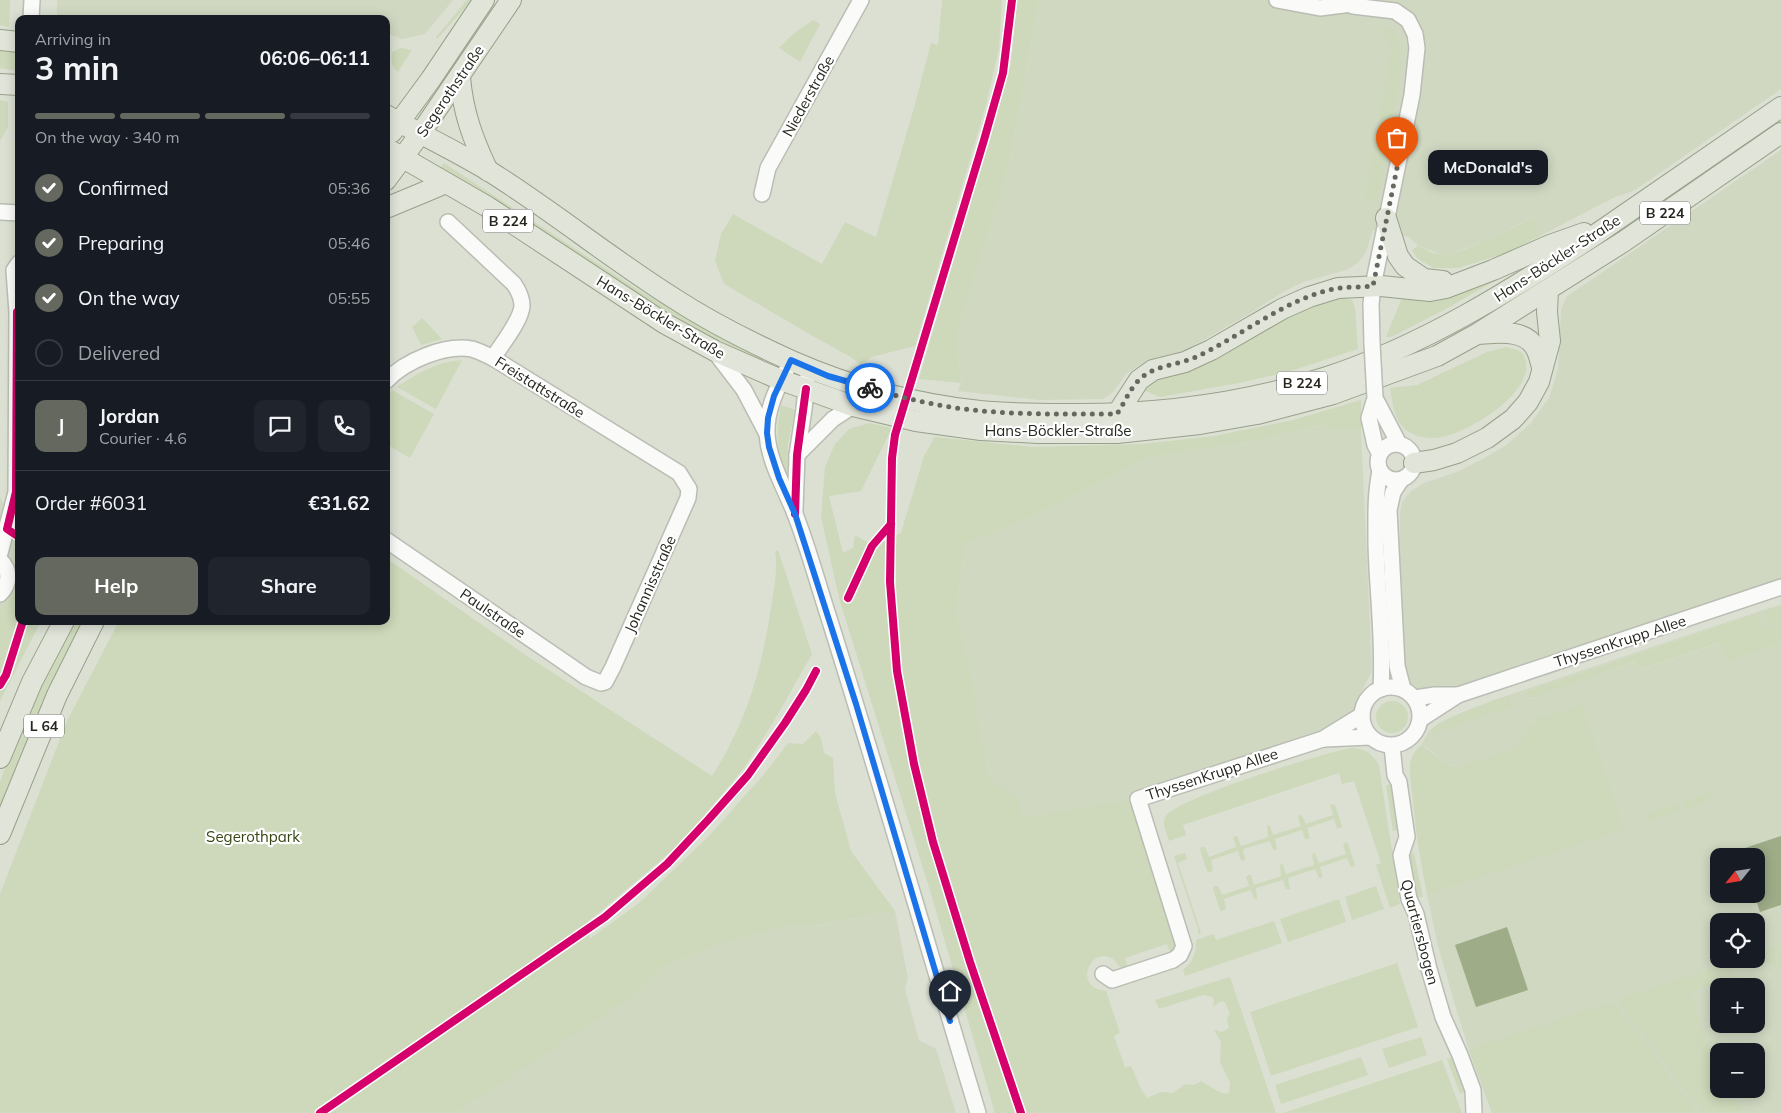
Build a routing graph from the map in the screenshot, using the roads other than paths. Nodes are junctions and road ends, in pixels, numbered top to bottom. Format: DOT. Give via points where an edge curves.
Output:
graph roads {
  1 [pos="32,0"];
  2 [pos="484,0"];
  3 [pos="511,0"];
  4 [pos="861,0"];
  5 [pos="1277,0"];
  6 [pos="1348,2"];
  7 [pos="32,15"];
  8 [pos="0,40"];
  9 [pos="15,42"];
  10 [pos="460,77"];
  11 [pos="0,84"];
  12 [pos="15,85"];
  13 [pos="1781,107"];
  14 [pos="393,119"];
  15 [pos="1781,133"];
  16 [pos="420,134"];
  17 [pos="390,150"];
  18 [pos="403,158"];
  19 [pos="488,171"];
  20 [pos="390,175"];
  21 [pos="446,183"];
  22 [pos="762,194"];
  23 [pos="390,206"];
  24 [pos="0,212"];
  25 [pos="15,213"];
  26 [pos="1386,218"];
  27 [pos="448,222"];
  28 [pos="1610,225"];
  29 [pos="1462,283"];
  30 [pos="1373,286"];
  31 [pos="1548,290"];
  32 [pos="1477,334"];
  33 [pos="715,351"];
  34 [pos="494,358"];
  35 [pos="799,364"];
  36 [pos="1542,367"];
  37 [pos="390,377"];
  38 [pos="781,380"];
  39 [pos="806,389"];
  40 [pos="1375,398"];
  41 [pos="853,406"];
  42 [pos="1117,414"];
  43 [pos="767,433"];
  44 [pos="1399,444"];
  45 [pos="1380,454"];
  46 [pos="797,456"];
  47 [pos="1414,463"];
  48 [pos="1380,470"];
  49 [pos="685,480"];
  50 [pos="1401,480"];
  51 [pos="15,496"];
  52 [pos="795,514"];
  53 [pos="390,543"];
  54 [pos="0,553"];
  55 [pos="0,560"];
  56 [pos="1781,587"];
  57 [pos="0,594"];
  58 [pos="62,625"];
  59 [pos="92,625"];
  60 [pos="601,683"];
  61 [pos="1381,689"];
  62 [pos="1402,689"];
  63 [pos="1458,695"];
  64 [pos="1415,698"];
  65 [pos="1362,715"];
  66 [pos="1421,719"];
  67 [pos="1370,736"];
  68 [pos="1323,739"];
  69 [pos="1392,746"];
  70 [pos="0,758"];
  71 [pos="0,834"];
  72 [pos="1104,974"];
  73 [pos="978,1113"];
  74 [pos="1474,1113"];
  1 -- 7 [label="street"];
  2 -- 14 [label="main road, Segerothstraße" via="431,79"];
  3 -- 10 [label="main road, Segerothstraße"];
  4 -- 22 [label="street, Niederstraße" via="768,168"];
  5 -- 6 [label="street" via="1320,8"];
  6 -- 26 [label="street" via="1353,6 1395,11 1408,20 1415,34 1417,48 1412,95"];
  8 -- 9 [label="main road"];
  10 -- 16 [label="main road, Segerothstraße"];
  10 -- 19 [label="main road" via="469,128"];
  11 -- 12 [label="main road"];
  13 -- 28 [label="main road, Hans-Böckler-Straße / B 224"];
  14 -- 16 [label="main road, B 224"];
  15 -- 31 [label="main road, Hans-Böckler-Straße / B 224"];
  16 -- 18 [label="main road, Segerothstraße"];
  16 -- 19 [label="main road, Hans-Böckler-Straße / B 224"];
  17 -- 18 [label="main road, Hans-Böckler-Straße / B 224"];
  18 -- 20 [label="main road, Segerothstraße"];
  18 -- 21 [label="main road, Hans-Böckler-Straße / B 224"];
  19 -- 35 [label="main road, Hans-Böckler-Straße / B 224" via="673,298 711,321"];
  21 -- 23 [label="main road"];
  21 -- 33 [label="main road, Hans-Böckler-Straße / B 224" via="488,207 664,323"];
  24 -- 25 [label="street"];
  26 -- 29 [label="main road" via="1398,256 1406,266 1424,279"];
  26 -- 30 [label="street"];
  27 -- 34 [label="street" via="514,284 519,293 522,306 518,318"];
  28 -- 29 [label="main road" via="1550,245"];
  28 -- 42 [label="main road, Hans-Böckler-Straße / B 224" via="1452,323 1389,353 1253,397"];
  29 -- 30 [label="main road" via="1430,291"];
  30 -- 40 [label="street, bridge"];
  30 -- 42 [label="main road" via="1338,288 1309,297 1211,350 1185,362 1153,370 1139,380"];
  31 -- 32 [label="main road, Hans-Böckler-Straße / B 224"];
  31 -- 36 [label="main road" via="1550,341"];
  32 -- 36 [label="main road" via="1510,333 1525,338 1535,347"];
  32 -- 41 [label="main road, Hans-Böckler-Straße / B 224" via="1437,356 1333,394 1257,414 1200,424 1116,433 1029,433 916,421"];
  33 -- 38 [label="main road, Hans-Böckler-Straße / B 224"];
  33 -- 43 [label="street" via="744,390"];
  34 -- 37 [label="street, Freistattstraße" via="472,349 435,352 419,358"];
  34 -- 49 [label="street, Freistattstraße" via="679,473"];
  35 -- 38 [label="street"];
  35 -- 39 [label="street"];
  35 -- 42 [label="main road, Hans-Böckler-Straße / B 224" via="828,376 934,404 1025,414"];
  36 -- 47 [label="main road" via="1539,382 1528,402 1487,438 1457,453"];
  38 -- 39 [label="main road, Hans-Böckler-Straße / B 224"];
  38 -- 43 [label="street" via="768,418"];
  39 -- 41 [label="main road, Hans-Böckler-Straße / B 224"];
  39 -- 46 [label="street"];
  40 -- 44 [label="street"];
  40 -- 45 [label="street" via="1369,418"];
  41 -- 46 [label="street" via="833,419"];
  43 -- 52 [label="street" via="773,462"];
  44 -- 45 [label="street" via="1388,446"];
  44 -- 47 [label="street" via="1408,449"];
  45 -- 48 [label="street"];
  46 -- 52 [label="street"];
  47 -- 50 [label="street" via="1410,473"];
  48 -- 50 [label="street" via="1389,479"];
  48 -- 61 [label="street" via="1375,511"];
  49 -- 60 [label="street, Johannisstraße" via="688,498 613,667 605,682"];
  50 -- 62 [label="street" via="1393,492 1390,510 1397,666"];
  51 -- 54 [label="street"];
  52 -- 73 [label="street" via="856,704"];
  53 -- 60 [label="street, Paulstraße" via="563,662"];
  55 -- 57 [label="street" via="8,576"];
  56 -- 63 [label="street, ThyssenKrupp Allee"];
  58 -- 70 [label="main road, L 64" via="32,682"];
  59 -- 71 [label="main road, L 64" via="57,695"];
  61 -- 62 [label="street"];
  61 -- 65 [label="street" via="1366,701"];
  62 -- 64 [label="street"];
  63 -- 64 [label="street, ThyssenKrupp Allee"];
  63 -- 66 [label="street, ThyssenKrupp Allee"];
  64 -- 66 [label="street"];
  65 -- 67 [label="street"];
  65 -- 68 [label="street, ThyssenKrupp Allee"];
  66 -- 69 [label="street" via="1412,737"];
  67 -- 68 [label="street, ThyssenKrupp Allee"];
  67 -- 69 [label="street" via="1377,742"];
  68 -- 72 [label="street, ThyssenKrupp Allee" via="1138,799 1184,946 1173,960 1112,980"];
  69 -- 74 [label="street, Quartiersbogen" via="1407,837 1401,855 1409,899 1416,914 1443,1017 1473,1090"];
}
